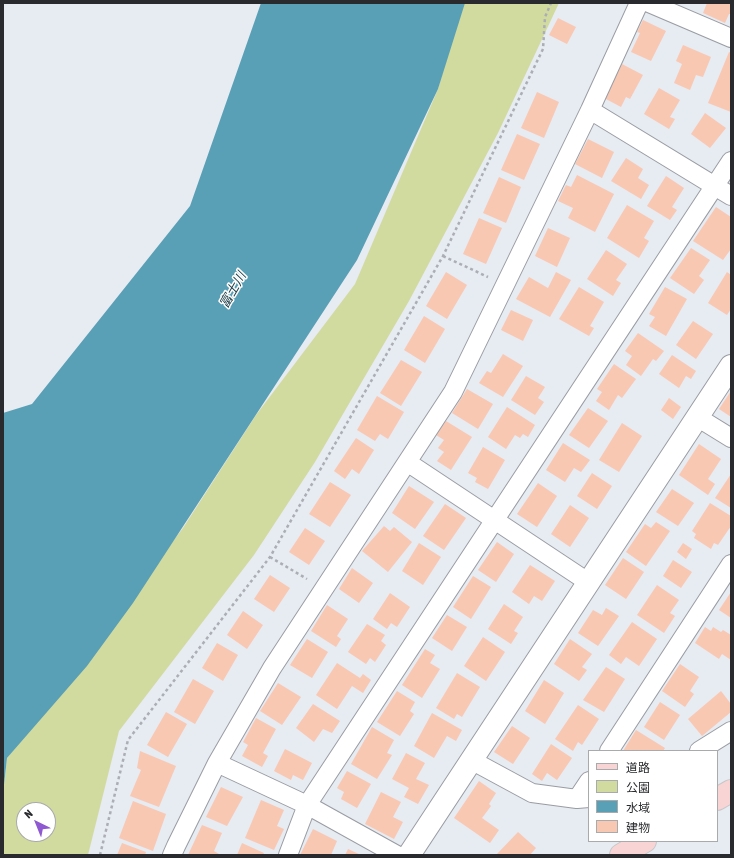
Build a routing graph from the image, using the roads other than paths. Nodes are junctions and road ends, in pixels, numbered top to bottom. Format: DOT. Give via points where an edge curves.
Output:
graph roads {
  1 [pos="639,3"];
  2 [pos="649,3"];
  3 [pos="731,38"];
  4 [pos="590,110"];
  5 [pos="731,161"];
  6 [pos="714,186"];
  7 [pos="731,196"];
  8 [pos="731,366"];
  9 [pos="697,418"];
  10 [pos="731,438"];
  11 [pos="407,462"];
  12 [pos="495,519"];
  13 [pos="731,564"];
  14 [pos="588,582"];
  15 [pos="731,731"];
  16 [pos="610,750"];
  17 [pos="701,750"];
  18 [pos="471,760"];
  19 [pos="217,763"];
  20 [pos="588,784"];
  21 [pos="731,790"];
  22 [pos="718,798"];
  23 [pos="583,799"];
  24 [pos="307,805"];
  25 [pos="643,842"];
  26 [pos="172,855"];
  27 [pos="288,855"];
  28 [pos="397,855"];
  29 [pos="409,855"];
  30 [pos="621,855"];
  1 -- 4 [label="street"];
  2 -- 3 [label="street"];
  4 -- 6 [label="street"];
  4 -- 11 [label="street" via="453,392"];
  5 -- 6 [label="street"];
  6 -- 7 [label="street"];
  6 -- 12 [label="street"];
  8 -- 9 [label="street"];
  9 -- 10 [label="street"];
  9 -- 14 [label="street"];
  11 -- 12 [label="street"];
  11 -- 19 [label="street" via="272,668"];
  12 -- 14 [label="street"];
  12 -- 24 [label="street"];
  13 -- 16 [label="street"];
  14 -- 18 [label="street"];
  15 -- 17 [label="street"];
  18 -- 23 [label="street" via="532,793"];
  18 -- 29 [label="street"];
  19 -- 24 [label="street"];
  19 -- 26 [label="street"];
  20 -- 23 [label="street"];
  21 -- 22 [label="main road"];
  24 -- 27 [label="street"];
  24 -- 28 [label="street"];
  25 -- 30 [label="main road"];
}
